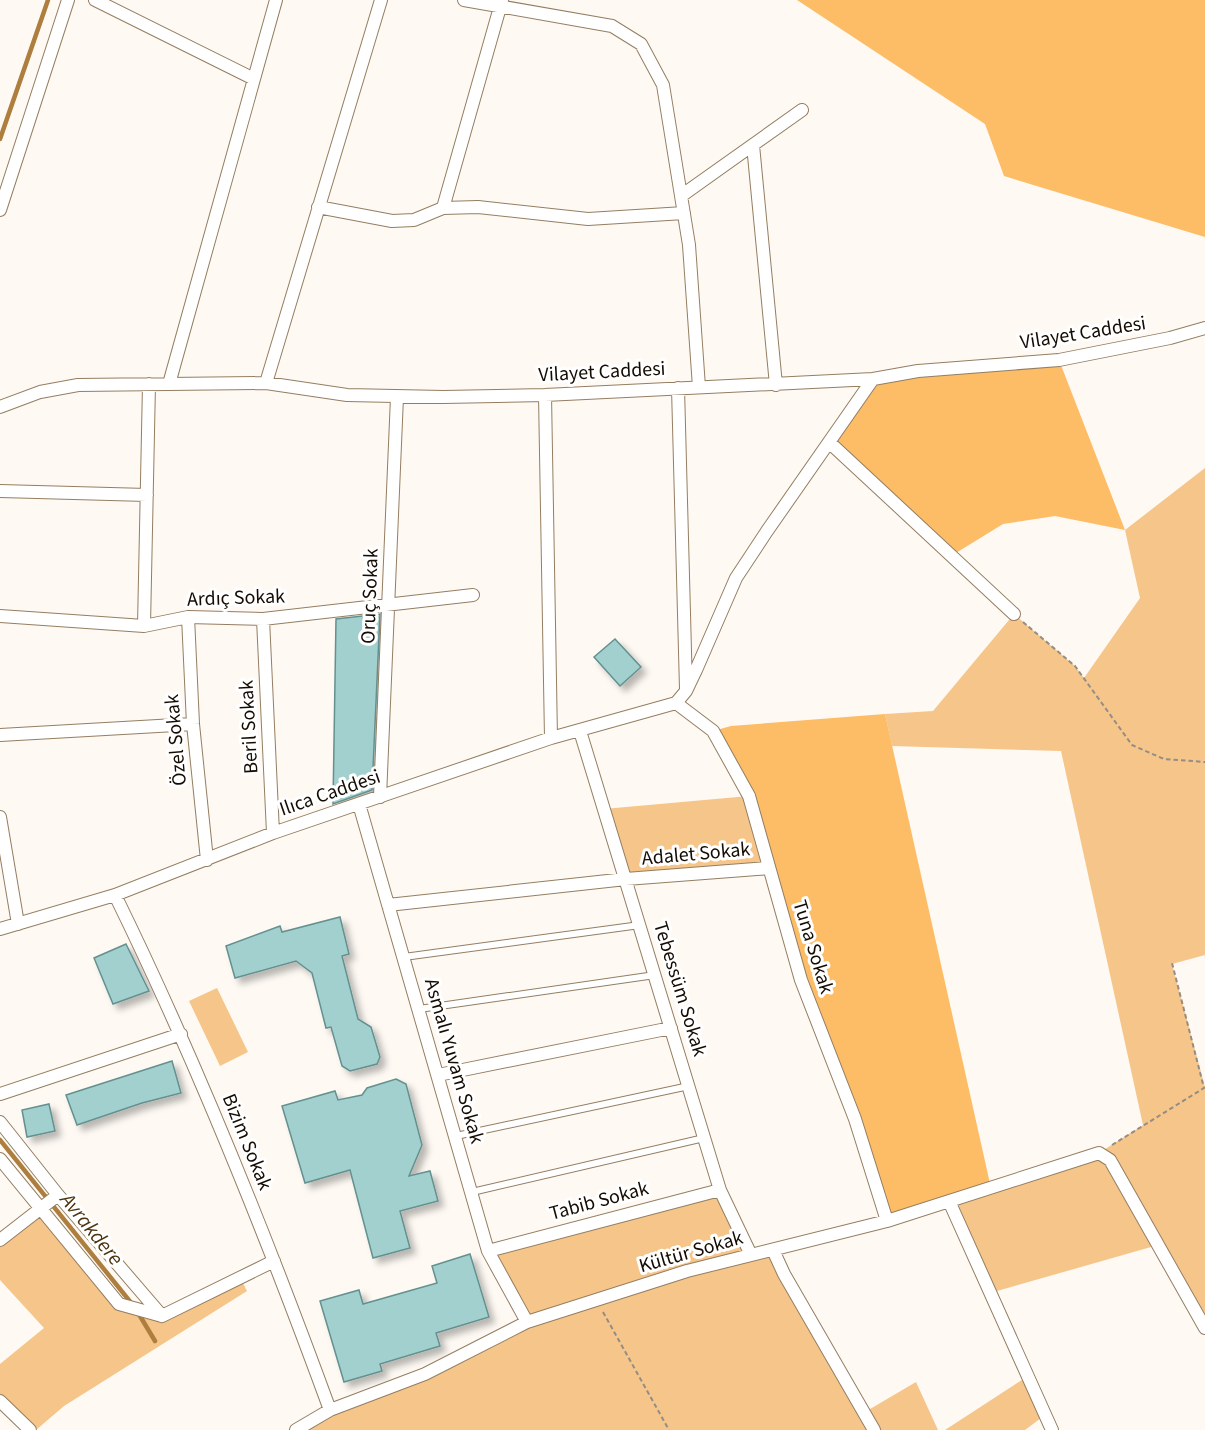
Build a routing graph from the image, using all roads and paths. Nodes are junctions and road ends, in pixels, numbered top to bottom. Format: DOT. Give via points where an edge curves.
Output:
graph roads {
  1 [pos="68,0"];
  2 [pos="95,0"];
  3 [pos="276,0"];
  4 [pos="381,0"];
  5 [pos="464,0"];
  6 [pos="501,3"];
  7 [pos="254,79"];
  8 [pos="802,110"];
  9 [pos="753,145"];
  10 [pos="681,196"];
  11 [pos="318,207"];
  12 [pos="442,208"];
  13 [pos="0,210"];
  14 [pos="684,213"];
  15 [pos="1205,328"];
  16 [pos="873,379"];
  17 [pos="266,383"];
  18 [pos="149,384"];
  19 [pos="169,384"];
  20 [pos="776,385"];
  21 [pos="699,387"];
  22 [pos="678,388"];
  23 [pos="545,395"];
  24 [pos="397,397"];
  25 [pos="0,407"];
  26 [pos="830,442"];
  27 [pos="0,491"];
  28 [pos="147,495"];
  29 [pos="472,595"];
  30 [pos="389,605"];
  31 [pos="1014,614"];
  32 [pos="0,616"];
  33 [pos="188,617"];
  34 [pos="263,619"];
  35 [pos="144,626"];
  36 [pos="686,691"];
  37 [pos="676,703"];
  38 [pos="193,724"];
  39 [pos="580,731"];
  40 [pos="0,735"];
  41 [pos="551,738"];
  42 [pos="1205,762"];
  43 [pos="380,797"];
  44 [pos="359,804"];
  45 [pos="0,817"];
  46 [pos="273,833"];
  47 [pos="207,860"];
  48 [pos="769,868"];
  49 [pos="626,879"];
  50 [pos="115,895"];
  51 [pos="388,905"];
  52 [pos="18,924"];
  53 [pos="640,925"];
  54 [pos="0,930"];
  55 [pos="404,957"];
  56 [pos="1172,963"];
  57 [pos="655,975"];
  58 [pos="419,1009"];
  59 [pos="671,1028"];
  60 [pos="181,1034"];
  61 [pos="438,1075"];
  62 [pos="689,1086"];
  63 [pos="0,1094"];
  64 [pos="0,1122"];
  65 [pos="456,1136"];
  66 [pos="705,1138"];
  67 [pos="1105,1156"];
  68 [pos="0,1158"];
  69 [pos="720,1190"];
  70 [pos="472,1192"];
  71 [pos="58,1195"];
  72 [pos="949,1201"];
  73 [pos="40,1209"];
  74 [pos="887,1221"];
  75 [pos="0,1240"];
  76 [pos="773,1250"];
  77 [pos="488,1251"];
  78 [pos="751,1255"];
  79 [pos="274,1261"];
  80 [pos="596,1300"];
  81 [pos="162,1316"];
  82 [pos="527,1322"];
  83 [pos="1205,1328"];
  84 [pos="0,1401"];
  85 [pos="330,1410"];
  86 [pos="30,1430"];
  87 [pos="296,1430"];
  88 [pos="669,1430"];
  89 [pos="874,1430"];
  90 [pos="1052,1430"];
  1 -- 13 [label="street"];
  2 -- 7 [label="street"];
  3 -- 7 [label="street"];
  4 -- 11 [label="street"];
  5 -- 6 [label="street"];
  6 -- 10 [label="street" via="612,26 641,44 663,85"];
  6 -- 12 [label="street"];
  7 -- 19 [label="street"];
  8 -- 9 [label="street"];
  9 -- 10 [label="street"];
  9 -- 20 [label="street"];
  10 -- 14 [label="street"];
  11 -- 12 [label="street" via="392,221 414,220"];
  11 -- 17 [label="street"];
  12 -- 14 [label="street" via="478,207 588,219"];
  14 -- 21 [label="street"];
  15 -- 16 [label="street, Vilayet Caddesi" via="1059,360 918,371"];
  16 -- 20 [label="street, Vilayet Caddesi"];
  16 -- 26 [label="street"];
  17 -- 19 [label="street, Vilayet Caddesi"];
  17 -- 24 [label="street, Vilayet Caddesi"];
  18 -- 19 [label="street, Vilayet Caddesi"];
  18 -- 25 [label="street, Vilayet Caddesi" via="78,385 40,392"];
  18 -- 28 [label="street"];
  20 -- 21 [label="street, Vilayet Caddesi"];
  21 -- 22 [label="street, Vilayet Caddesi"];
  22 -- 23 [label="street, Vilayet Caddesi"];
  22 -- 36 [label="street"];
  23 -- 24 [label="street, Vilayet Caddesi"];
  23 -- 41 [label="street"];
  24 -- 30 [label="street, Oruç Sokak"];
  26 -- 31 [label="street"];
  26 -- 36 [label="street" via="736,578"];
  27 -- 28 [label="street"];
  28 -- 35 [label="street"];
  29 -- 30 [label="street, Ardıç Sokak"];
  30 -- 34 [label="street, Ardıç Sokak"];
  30 -- 43 [label="street, Oruç Sokak"];
  31 -- 42 [label="path" via="1075,666 1132,745 1164,759"];
  32 -- 35 [label="street, Ardıç Sokak"];
  33 -- 34 [label="street, Ardıç Sokak"];
  33 -- 35 [label="street, Ardıç Sokak"];
  33 -- 38 [label="street, Özel Sokak"];
  34 -- 46 [label="street, Beril Sokak"];
  36 -- 37 [label="street"];
  37 -- 39 [label="street, Ilıca Caddesi"];
  37 -- 48 [label="street, Tuna Sokak" via="713,731 749,796"];
  38 -- 40 [label="street"];
  38 -- 47 [label="street, Özel Sokak"];
  39 -- 41 [label="street, Ilıca Caddesi"];
  39 -- 49 [label="street, Tebessüm Sokak"];
  41 -- 43 [label="street, Ilıca Caddesi"];
  43 -- 44 [label="street, Ilıca Caddesi"];
  44 -- 46 [label="street, Ilıca Caddesi"];
  44 -- 51 [label="street, Asmalı Yuvam Sokak"];
  45 -- 52 [label="street"];
  46 -- 47 [label="street, Ilıca Caddesi"];
  47 -- 50 [label="street, Ilıca Caddesi"];
  48 -- 49 [label="street, Adalet Sokak"];
  48 -- 74 [label="street, Tuna Sokak" via="801,980 855,1119"];
  49 -- 51 [label="street, Adalet Sokak"];
  49 -- 53 [label="street, Tebessüm Sokak"];
  50 -- 52 [label="street, Ilıca Caddesi"];
  50 -- 60 [label="street, Bizim Sokak"];
  51 -- 55 [label="street, Asmalı Yuvam Sokak"];
  52 -- 54 [label="street, Ilıca Caddesi"];
  53 -- 55 [label="lane"];
  53 -- 57 [label="street, Tebessüm Sokak"];
  55 -- 58 [label="street, Asmalı Yuvam Sokak"];
  56 -- 67 [label="path" via="1204,1088"];
  57 -- 58 [label="lane"];
  57 -- 59 [label="street, Tebessüm Sokak"];
  58 -- 61 [label="street, Asmalı Yuvam Sokak"];
  59 -- 61 [label="street"];
  59 -- 62 [label="street, Tebessüm Sokak"];
  60 -- 63 [label="street"];
  60 -- 79 [label="street, Bizim Sokak"];
  61 -- 65 [label="street, Asmalı Yuvam Sokak"];
  62 -- 65 [label="lane"];
  62 -- 66 [label="street, Tebessüm Sokak"];
  64 -- 71 [label="street"];
  65 -- 70 [label="street, Asmalı Yuvam Sokak"];
  66 -- 69 [label="street, Tebessüm Sokak"];
  66 -- 70 [label="lane"];
  67 -- 72 [label="street, Kültür Sokak"];
  67 -- 83 [label="street"];
  68 -- 73 [label="street"];
  69 -- 77 [label="street, Tabib Sokak"];
  69 -- 78 [label="street, Tebessüm Sokak"];
  70 -- 77 [label="street, Asmalı Yuvam Sokak"];
  71 -- 73 [label="street"];
  71 -- 81 [label="street"];
  72 -- 74 [label="street, Kültür Sokak"];
  72 -- 90 [label="street"];
  73 -- 75 [label="street"];
  73 -- 81 [label="street" via="120,1304"];
  74 -- 76 [label="street, Kültür Sokak"];
  76 -- 78 [label="street, Kültür Sokak"];
  76 -- 89 [label="street"];
  77 -- 82 [label="street, Asmalı Yuvam Sokak"];
  78 -- 80 [label="street, Kültür Sokak"];
  79 -- 81 [label="street"];
  79 -- 85 [label="street, Bizim Sokak"];
  80 -- 82 [label="street, Kültür Sokak"];
  80 -- 88 [label="path"];
  82 -- 85 [label="street, Kültür Sokak" via="425,1374"];
  84 -- 86 [label="street"];
  85 -- 87 [label="street, Kültür Sokak"];
}
